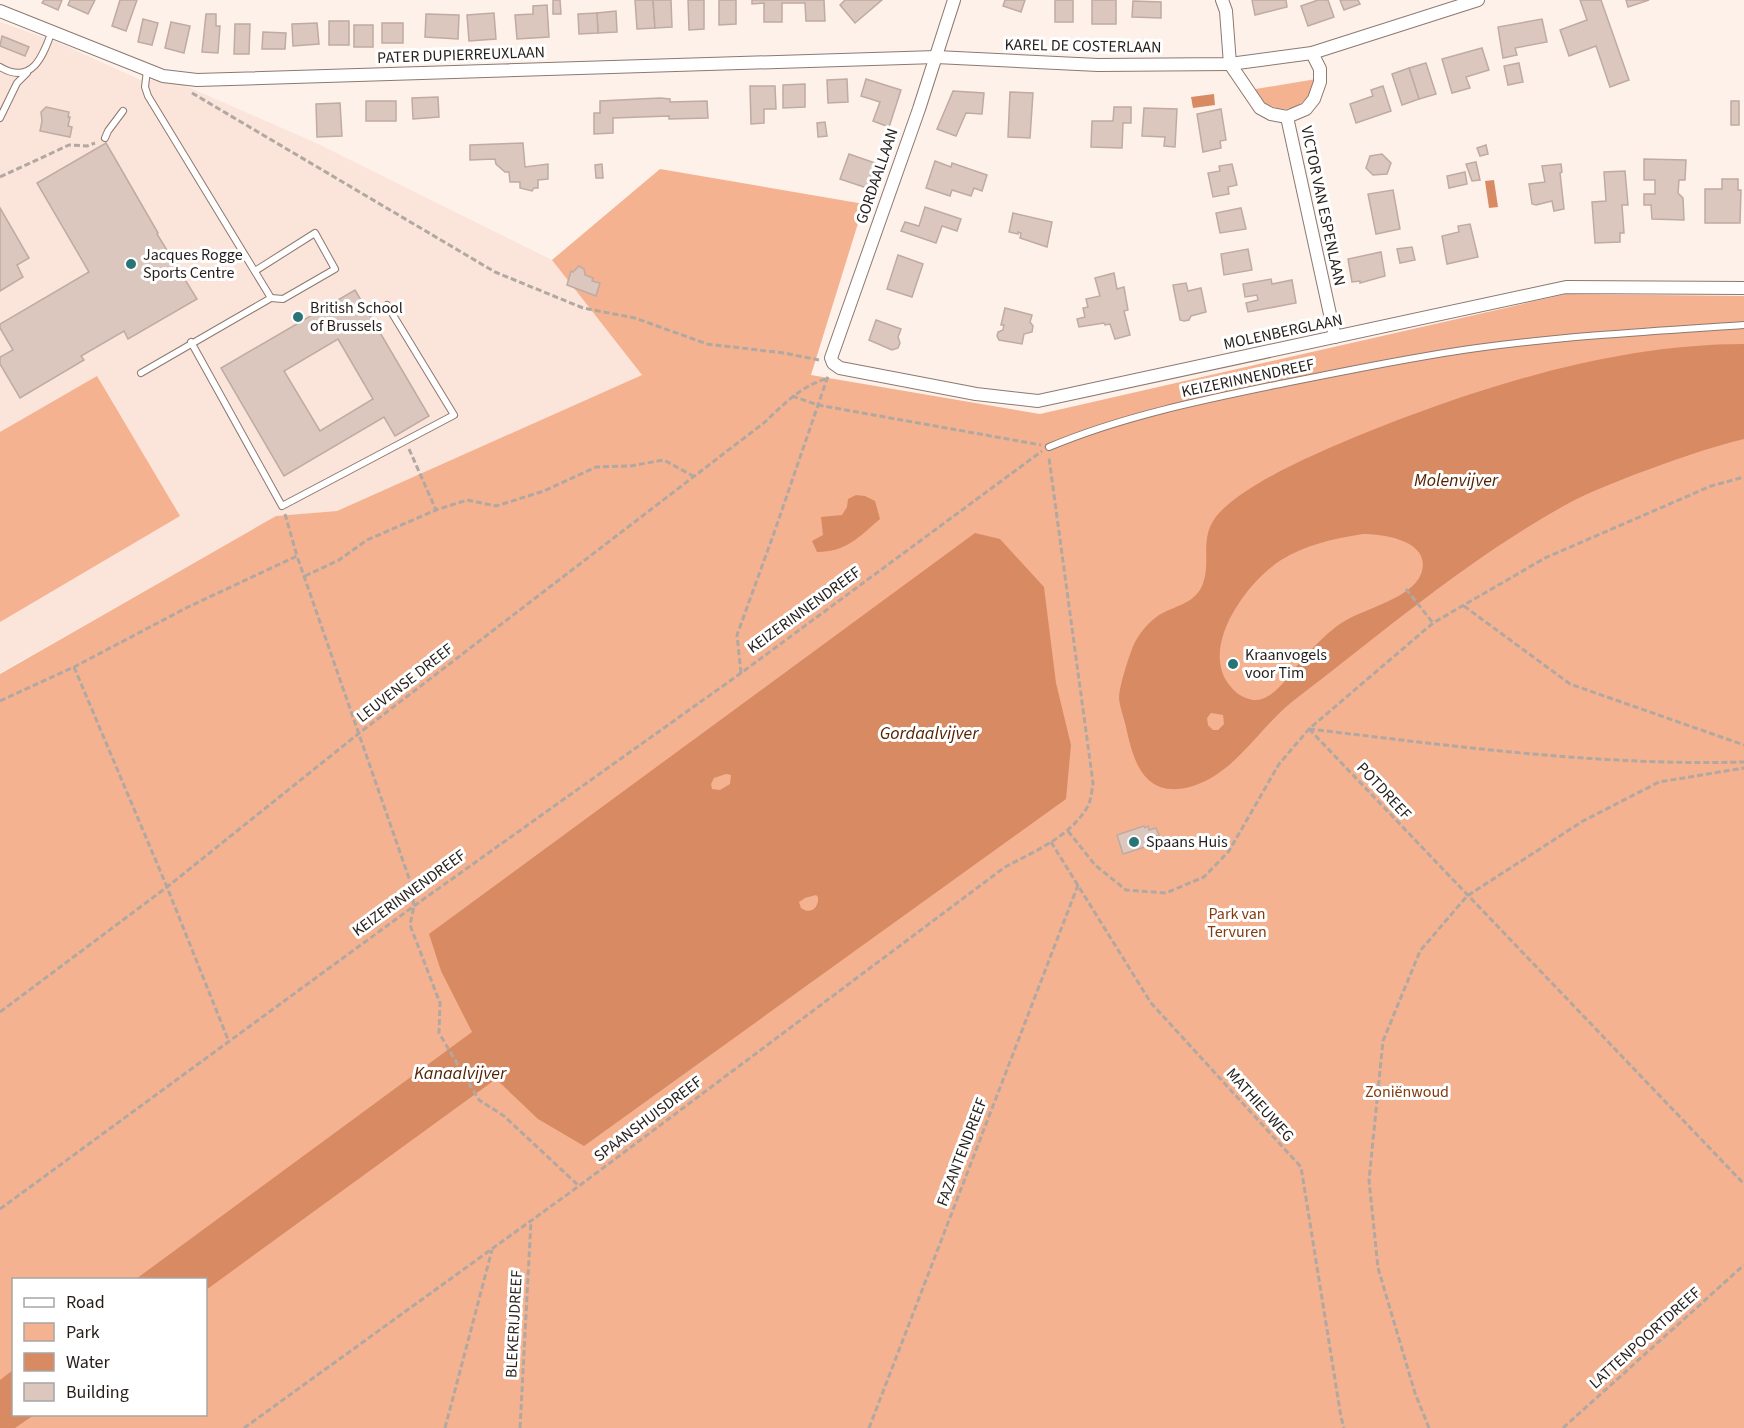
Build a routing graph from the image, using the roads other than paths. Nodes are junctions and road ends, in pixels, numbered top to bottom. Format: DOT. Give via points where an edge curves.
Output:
graph roads {
  1 [pos="954,0"];
  2 [pos="1222,0"];
  3 [pos="1478,0"];
  4 [pos="0,11"];
  5 [pos="52,31"];
  6 [pos="1312,52"];
  7 [pos="936,57"];
  8 [pos="1230,64"];
  9 [pos="0,67"];
  10 [pos="147,69"];
  11 [pos="29,70"];
  12 [pos="123,111"];
  13 [pos="1287,117"];
  14 [pos="0,118"];
  15 [pos="105,138"];
  16 [pos="255,271"];
  17 [pos="1744,288"];
  18 [pos="271,298"];
  19 [pos="387,305"];
  20 [pos="1744,325"];
  21 [pos="1335,337"];
  22 [pos="191,342"];
  23 [pos="833,363"];
  24 [pos="141,373"];
  25 [pos="1048,447"];
  1 -- 7 [label="street, GORDAALLAAN"];
  2 -- 8 [label="street"];
  3 -- 6 [label="street, KAREL DE COSTERLAAN"];
  4 -- 5 [label="street, PATER DUPIERREUXLAAN"];
  5 -- 10 [label="street, PATER DUPIERREUXLAAN"];
  5 -- 11 [label="lane" via="42,55"];
  6 -- 8 [label="street, KAREL DE COSTERLAAN"];
  6 -- 13 [label="street" via="1320,69 1314,99 1306,109"];
  7 -- 8 [label="street, KAREL DE COSTERLAAN" via="1098,64"];
  7 -- 10 [label="street, PATER DUPIERREUXLAAN" via="196,80 162,76"];
  7 -- 23 [label="street, GORDAALLAAN" via="831,358"];
  8 -- 13 [label="street" via="1260,108"];
  9 -- 11 [label="lane" via="16,74"];
  10 -- 16 [label="lane" via="148,96"];
  11 -- 14 [label="lane" via="17,84"];
  12 -- 15 [label="lane"];
  13 -- 21 [label="street, VICTOR VAN ESPENLAAN"];
  16 -- 18 [label="lane"];
  16 -- 18 [label="lane" via="315,233 335,269 283,299"];
  17 -- 21 [label="street, MOLENBERGLAAN" via="1566,287"];
  18 -- 22 [label="lane"];
  19 -- 22 [label="lane" via="454,415 282,506"];
  20 -- 25 [label="lane, KEIZERINNENDREEF" via="1476,348 1372,366 1197,401 1084,432"];
  21 -- 23 [label="street, MOLENBERGLAAN" via="1038,401 965,392 840,368"];
  22 -- 24 [label="lane"];
}
